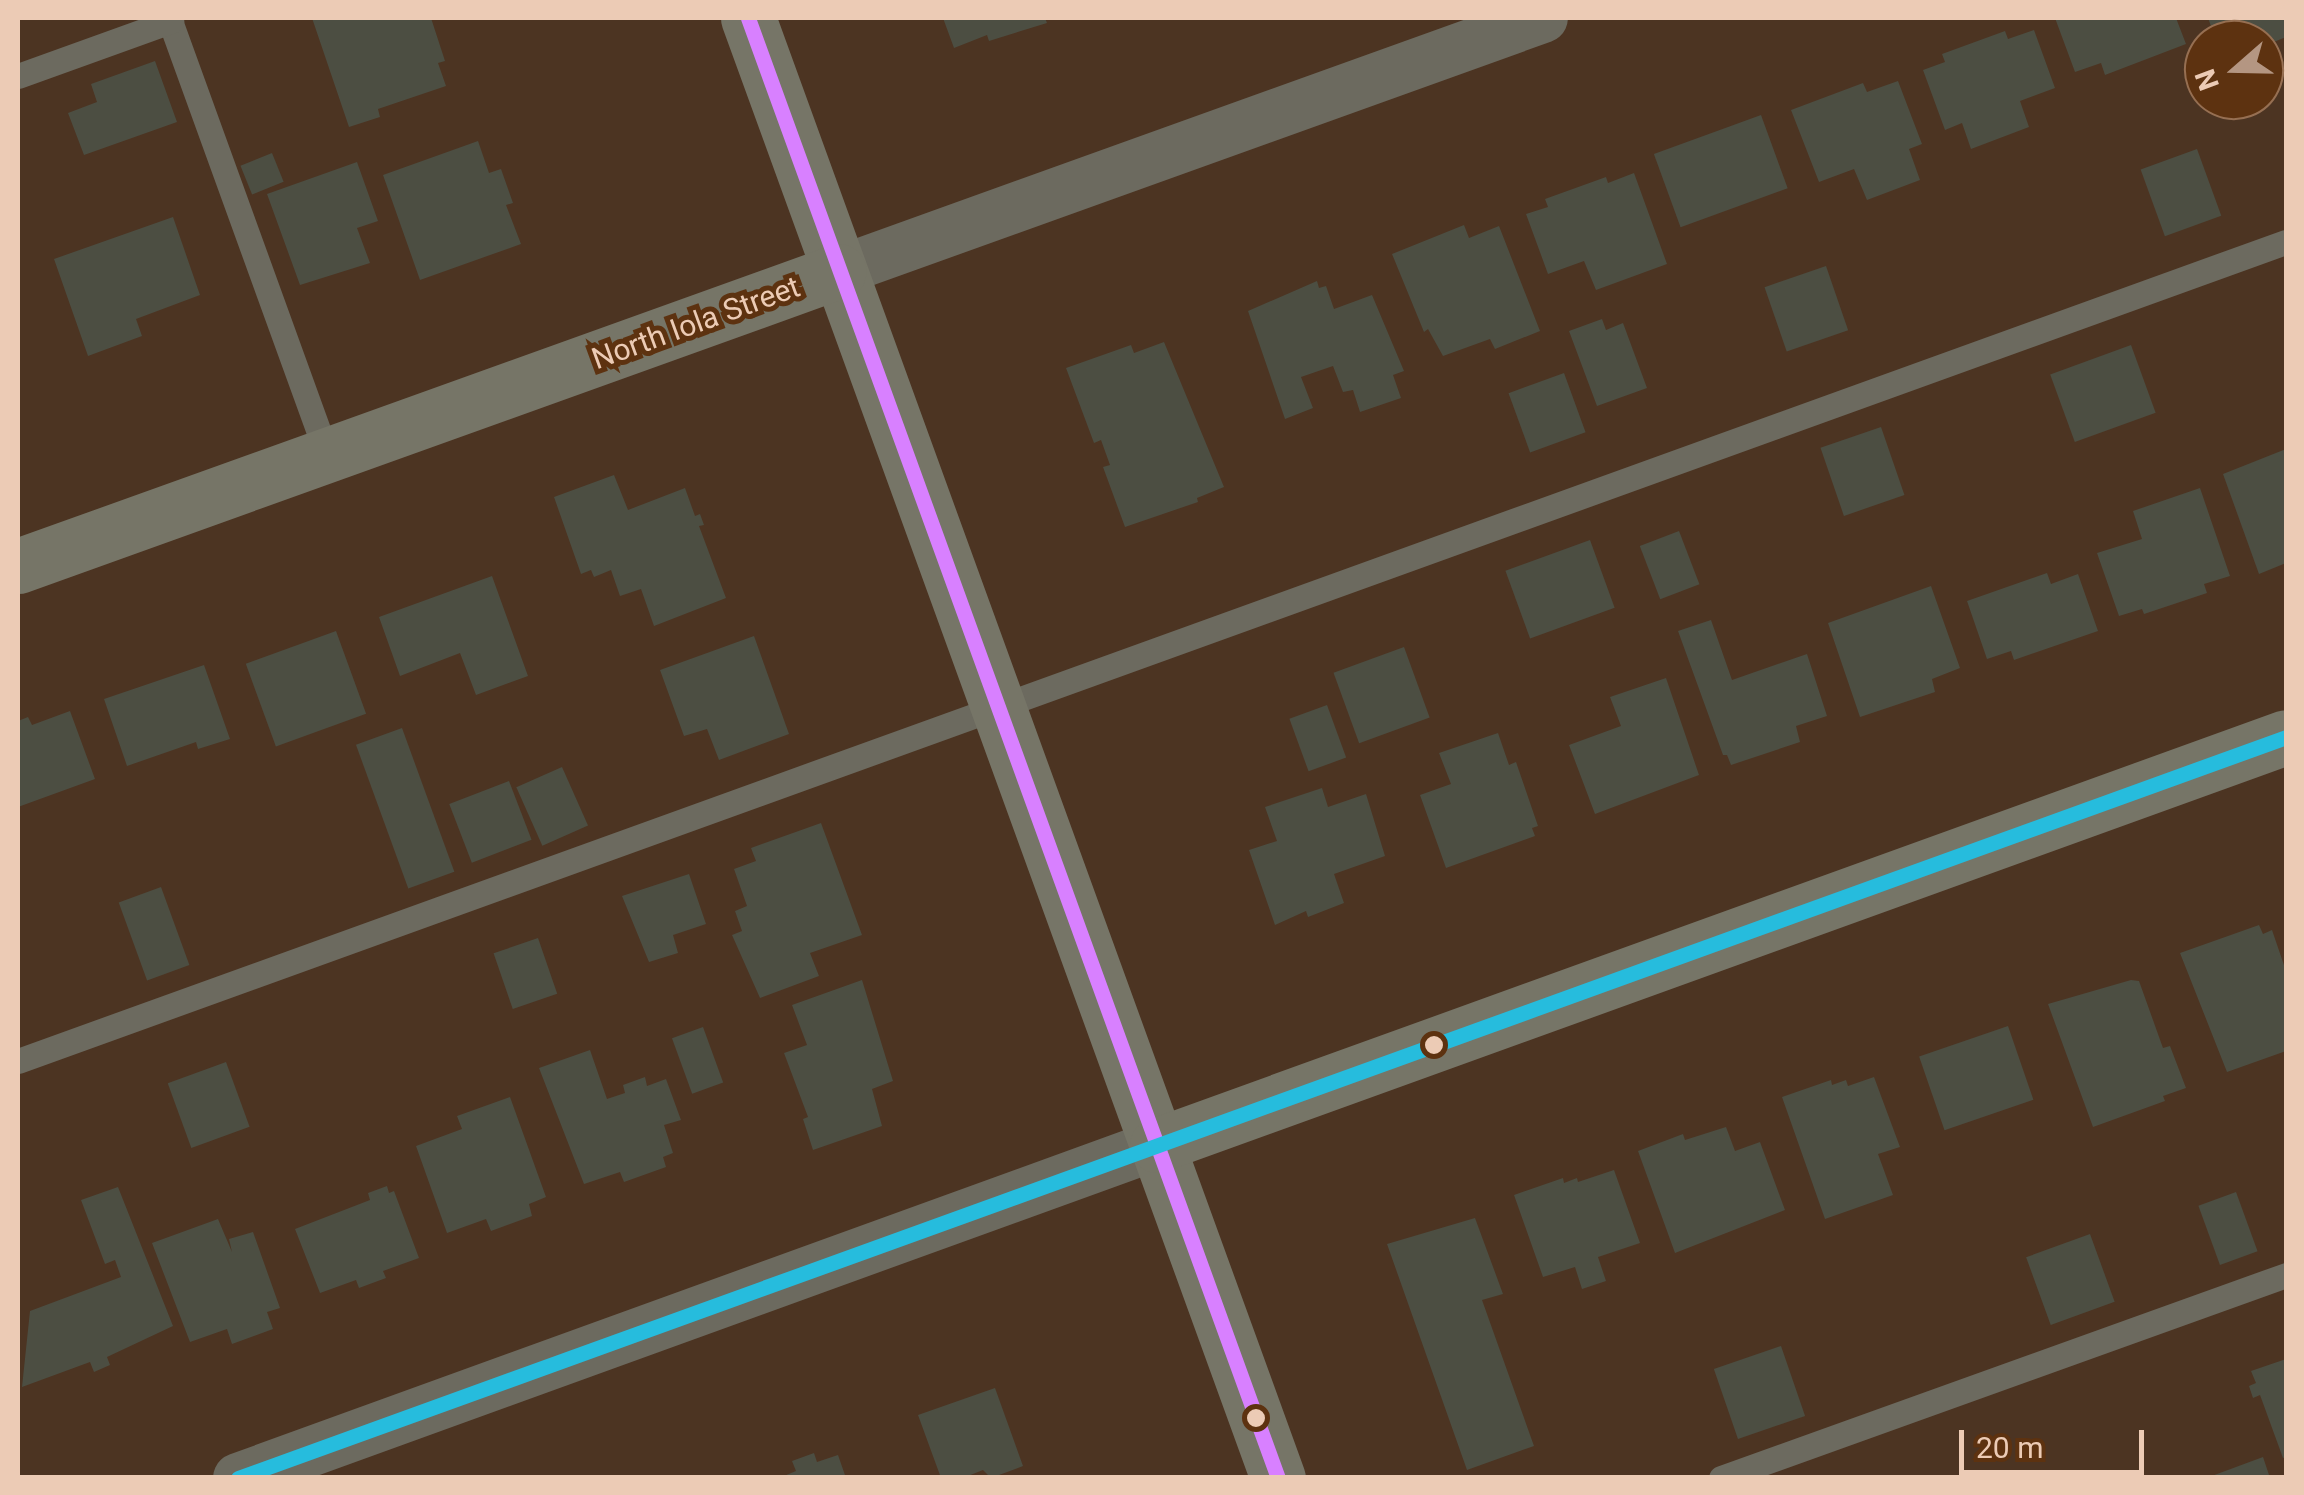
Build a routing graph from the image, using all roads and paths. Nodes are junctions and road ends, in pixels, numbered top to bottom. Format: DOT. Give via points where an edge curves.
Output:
graph roads {
  1 [pos="748,18"];
  2 [pos="1543,18"];
  3 [pos="170,19"];
  4 [pos="18,76"];
  5 [pos="2286,242"];
  6 [pos="839,271"];
  7 [pos="328,455"];
  8 [pos="18,566"];
  9 [pos="997,705"];
  10 [pos="2286,737"];
  11 [pos="18,1061"];
  12 [pos="1157,1145"];
  13 [pos="2286,1275"];
  14 [pos="238,1478"];
  15 [pos="1278,1478"];
  16 [pos="1721,1478"];
  1 -- 6 [label="street"];
  2 -- 6 [label="street, North Iola Street"];
  3 -- 4 [label="lane"];
  3 -- 7 [label="lane"];
  5 -- 9 [label="lane"];
  6 -- 7 [label="street, North Iola Street"];
  6 -- 9 [label="street"];
  7 -- 8 [label="street, North Iola Street"];
  9 -- 11 [label="lane"];
  9 -- 12 [label="street"];
  10 -- 12 [label="street"];
  12 -- 14 [label="street"];
  12 -- 15 [label="street"];
  13 -- 16 [label="lane"];
}
